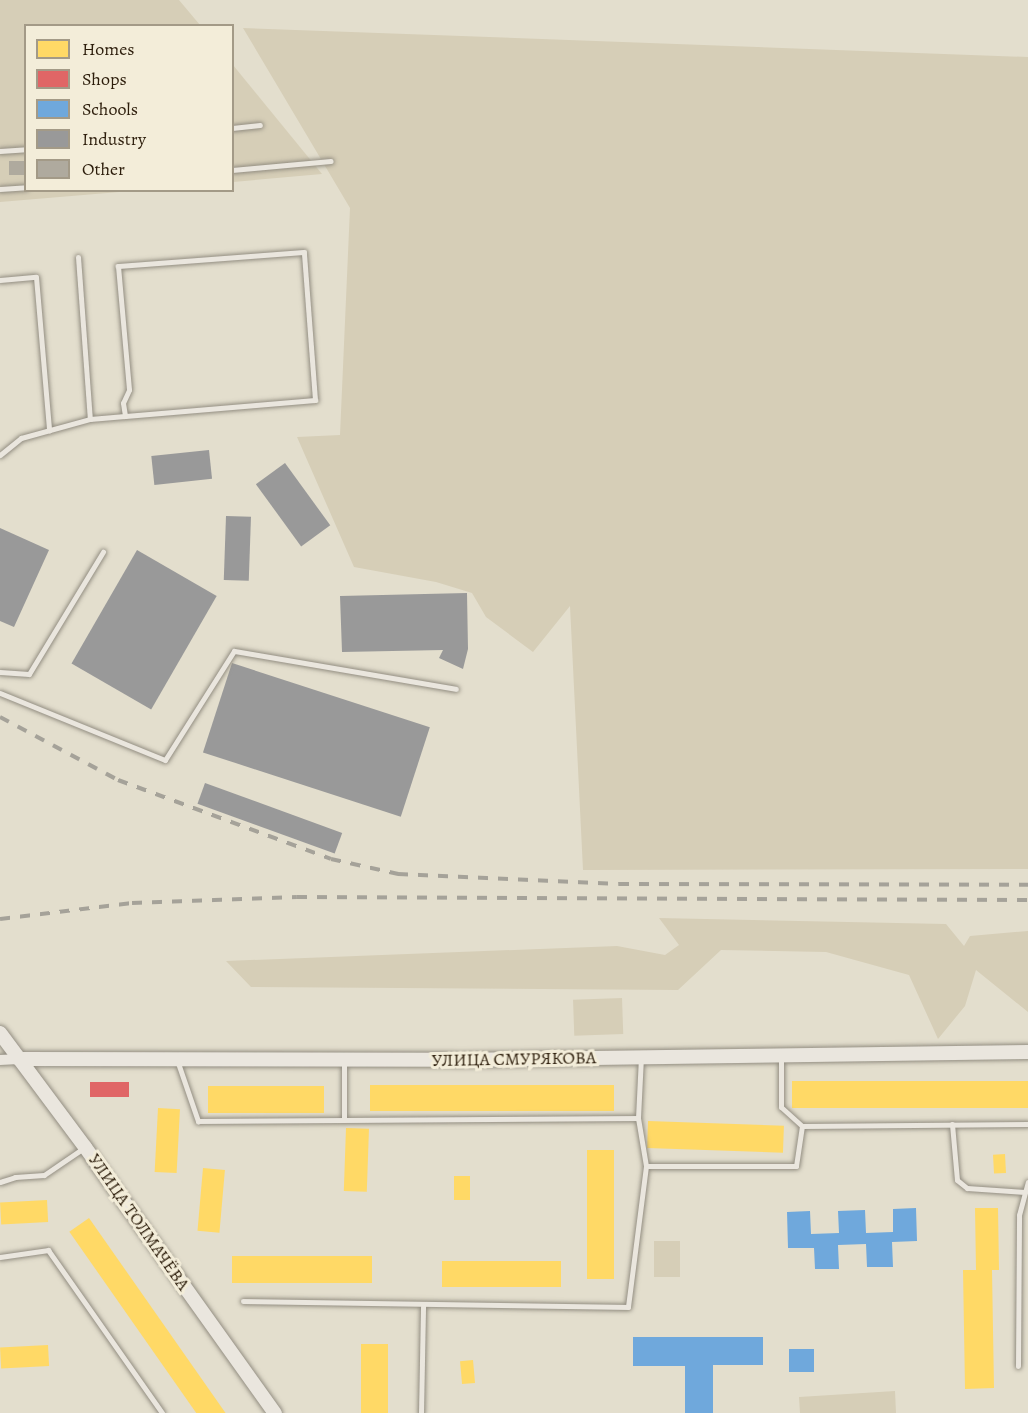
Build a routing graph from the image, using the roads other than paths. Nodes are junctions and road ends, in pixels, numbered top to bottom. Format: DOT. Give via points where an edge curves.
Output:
graph roads {
  1 [pos="260,125"];
  2 [pos="234,128"];
  3 [pos="24,149"];
  4 [pos="0,151"];
  5 [pos="331,161"];
  6 [pos="234,170"];
  7 [pos="24,187"];
  8 [pos="0,189"];
  9 [pos="78,257"];
  10 [pos="0,280"];
  11 [pos="125,416"];
  12 [pos="90,419"];
  13 [pos="49,430"];
  14 [pos="0,455"];
  15 [pos="103,552"];
  16 [pos="0,672"];
  17 [pos="456,689"];
  18 [pos="0,693"];
  19 [pos="0,1033"];
  20 [pos="1028,1052"];
  21 [pos="781,1056"];
  22 [pos="641,1057"];
  23 [pos="19,1059"];
  24 [pos="0,1060"];
  25 [pos="177,1060"];
  26 [pos="344,1060"];
  27 [pos="638,1118"];
  28 [pos="344,1120"];
  29 [pos="952,1124"];
  30 [pos="1028,1124"];
  31 [pos="802,1126"];
  32 [pos="85,1147"];
  33 [pos="646,1166"];
  34 [pos="0,1182"];
  35 [pos="1028,1182"];
  36 [pos="1025,1192"];
  37 [pos="0,1257"];
  38 [pos="243,1301"];
  39 [pos="423,1306"];
  40 [pos="1018,1366"];
  41 [pos="162,1413"];
  42 [pos="275,1413"];
  43 [pos="421,1413"];
  1 -- 2 [label="lane"];
  3 -- 4 [label="lane"];
  5 -- 6 [label="lane"];
  7 -- 8 [label="lane"];
  9 -- 12 [label="lane"];
  10 -- 13 [label="lane" via="36,277"];
  11 -- 11 [label="lane" via="315,400 304,252 118,266 129,390 123,403"];
  11 -- 12 [label="lane"];
  12 -- 13 [label="lane"];
  13 -- 14 [label="lane" via="21,438"];
  15 -- 16 [label="lane" via="29,674"];
  17 -- 18 [label="lane" via="234,651 165,760"];
  19 -- 23 [label="street, УЛИЦА ТОЛМАЧЁВА"];
  20 -- 21 [label="street, УЛИЦА СМУРЯКОВА"];
  21 -- 22 [label="street, УЛИЦА СМУРЯКОВА"];
  21 -- 31 [label="lane" via="781,1107"];
  22 -- 26 [label="street, УЛИЦА СМУРЯКОВА"];
  22 -- 27 [label="lane"];
  23 -- 24 [label="street, УЛИЦА СМУРЯКОВА"];
  23 -- 25 [label="street, УЛИЦА СМУРЯКОВА"];
  23 -- 32 [label="street, УЛИЦА ТОЛМАЧЁВА"];
  25 -- 26 [label="street, УЛИЦА СМУРЯКОВА"];
  25 -- 28 [label="lane" via="198,1121"];
  26 -- 28 [label="lane"];
  27 -- 28 [label="lane"];
  27 -- 33 [label="lane"];
  29 -- 30 [label="lane"];
  29 -- 31 [label="lane"];
  29 -- 36 [label="lane" via="957,1180 967,1188"];
  31 -- 33 [label="lane" via="796,1166"];
  32 -- 34 [label="lane" via="44,1175"];
  32 -- 42 [label="street, УЛИЦА ТОЛМАЧЁВА"];
  33 -- 39 [label="lane" via="628,1307"];
  35 -- 36 [label="lane"];
  36 -- 40 [label="lane" via="1019,1215"];
  37 -- 41 [label="lane" via="48,1250"];
  38 -- 39 [label="lane"];
  39 -- 43 [label="lane"];
}
